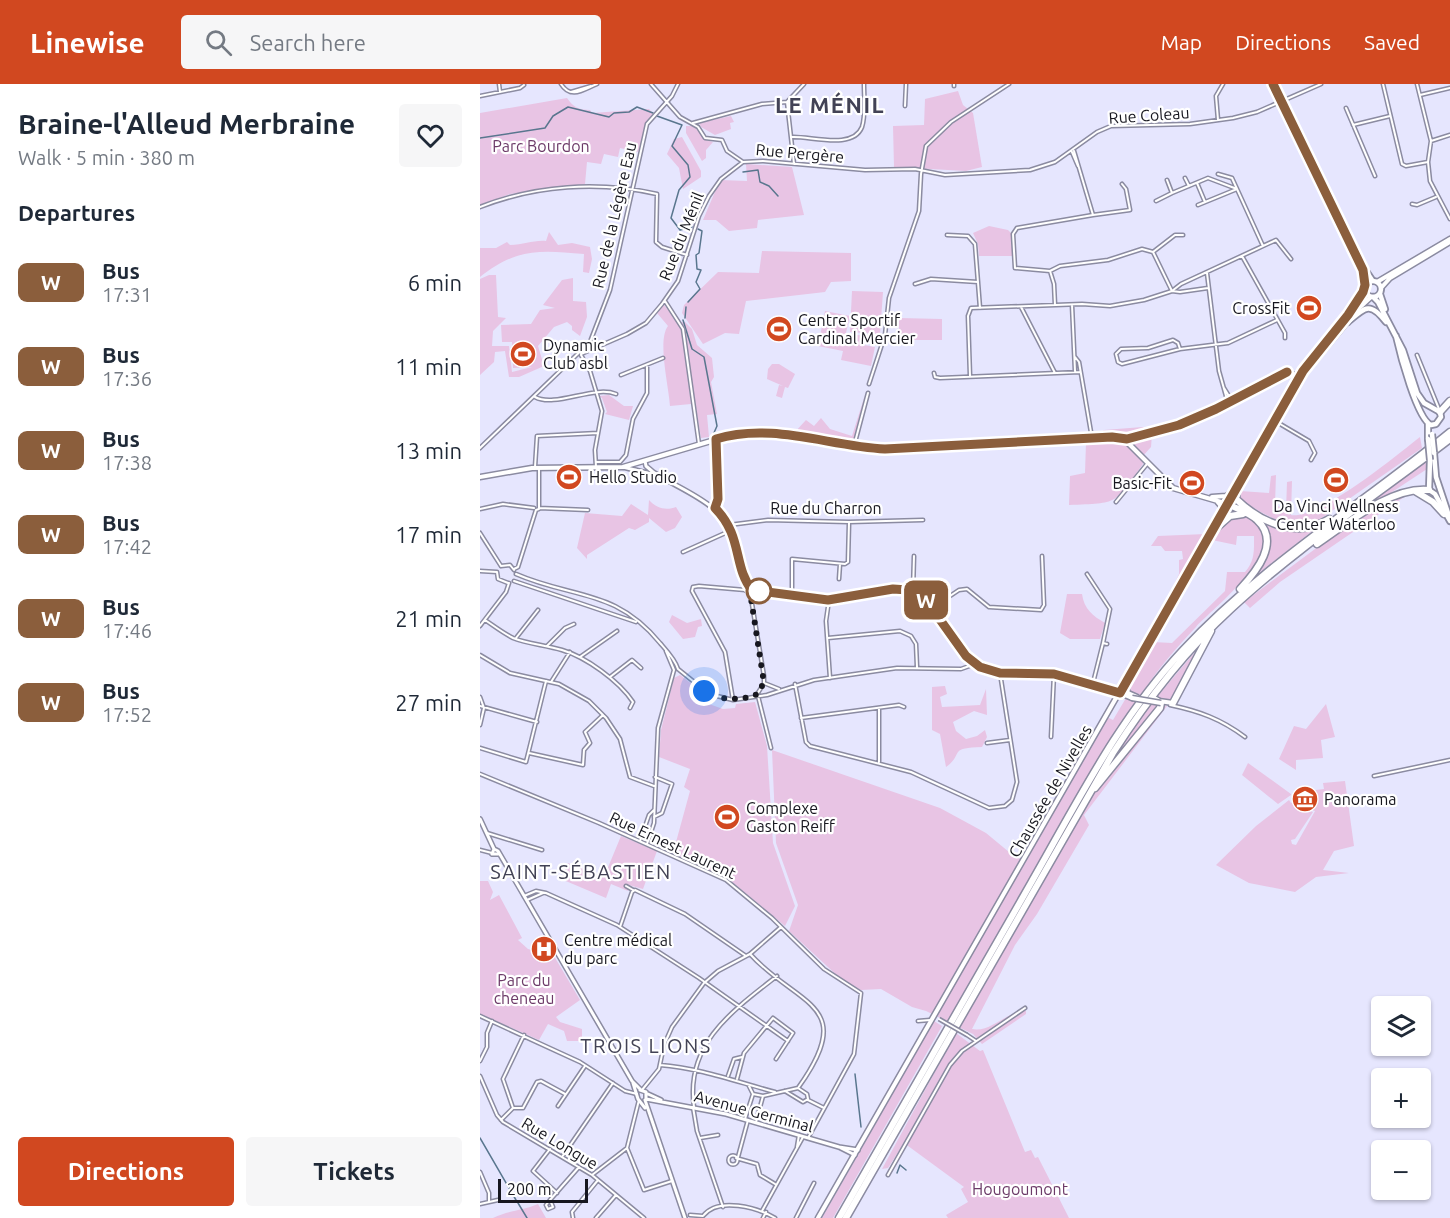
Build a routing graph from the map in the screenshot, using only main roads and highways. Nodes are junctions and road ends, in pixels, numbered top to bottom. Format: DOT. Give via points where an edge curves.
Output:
graph roads {
  1 [pos="1273,84"];
  2 [pos="1450,240"];
  3 [pos="1363,270"];
  4 [pos="1375,281"];
  5 [pos="1365,287"];
  6 [pos="1381,291"];
  7 [pos="1372,297"];
  8 [pos="1387,318"];
  9 [pos="1348,322"];
  10 [pos="1394,334"];
  11 [pos="1302,375"];
  12 [pos="1450,400"];
  13 [pos="1430,407"];
  14 [pos="1440,410"];
  15 [pos="1423,414"];
  16 [pos="1431,424"];
  17 [pos="1450,432"];
  18 [pos="1450,439"];
  19 [pos="1432,458"];
  20 [pos="480,477"];
  21 [pos="1438,482"];
  22 [pos="1237,489"];
  23 [pos="1431,489"];
  24 [pos="1441,489"];
  25 [pos="1412,490"];
  26 [pos="1205,497"];
  27 [pos="1220,497"];
  28 [pos="1215,499"];
  29 [pos="1229,503"];
  30 [pos="1349,508"];
  31 [pos="1258,514"];
  32 [pos="1444,514"];
  33 [pos="1250,515"];
  34 [pos="1222,516"];
  35 [pos="1450,520"];
  36 [pos="1213,531"];
  37 [pos="1296,555"];
  38 [pos="1234,599"];
  39 [pos="1214,625"];
  40 [pos="1125,684"];
  41 [pos="1120,693"];
  42 [pos="1134,697"];
  43 [pos="1159,701"];
  44 [pos="1171,704"];
  45 [pos="1089,795"];
  46 [pos="818,1218"];
  47 [pos="839,1218"];
  48 [pos="848,1218"];
  1 -- 3 [label="main road"];
  2 -- 4 [label="main road"];
  2 -- 6 [label="main road" via="1390,278"];
  3 -- 4 [label="main road"];
  3 -- 5 [label="main road"];
  4 -- 5 [label="main road"];
  4 -- 6 [label="main road"];
  5 -- 7 [label="main road"];
  5 -- 11 [label="main road, Chaussée de Nivelles"];
  6 -- 7 [label="main road"];
  6 -- 8 [label="main road"];
  7 -- 8 [label="main road"];
  7 -- 9 [label="main road, Chaussée de Nivelles"];
  8 -- 10 [label="main road"];
  9 -- 10 [label="main road" via="1361,310 1372,308"];
  9 -- 11 [label="main road, Chaussée de Nivelles"];
  10 -- 13 [label="main road" via="1407,359 1417,393"];
  10 -- 15 [label="main road"];
  11 -- 22 [label="main road, Chaussée de Nivelles"];
  12 -- 14 [label="highway"];
  13 -- 14 [label="main road"];
  13 -- 15 [label="main road"];
  14 -- 16 [label="main road" via="1440,420"];
  15 -- 16 [label="main road"];
  16 -- 19 [label="main road, bridge"];
  17 -- 30 [label="highway"];
  18 -- 37 [label="highway"];
  19 -- 21 [label="main road"];
  19 -- 23 [label="main road"];
  20 -- 26 [label="main road" via="537,468 623,467 744,432 854,446 907,448 1092,438 1124,439 1173,488"];
  21 -- 23 [label="main road"];
  21 -- 24 [label="main road"];
  22 -- 27 [label="main road"];
  22 -- 29 [label="main road, Chaussée de Nivelles"];
  22 -- 31 [label="highway" via="1236,499"];
  23 -- 24 [label="main road"];
  23 -- 25 [label="highway"];
  23 -- 32 [label="main road"];
  24 -- 35 [label="main road"];
  25 -- 32 [label="highway" via="1427,497"];
  25 -- 37 [label="highway" via="1391,496"];
  26 -- 27 [label="main road"];
  26 -- 28 [label="main road"];
  27 -- 29 [label="main road"];
  28 -- 29 [label="main road"];
  28 -- 34 [label="main road"];
  29 -- 31 [label="highway"];
  29 -- 33 [label="highway"];
  29 -- 34 [label="main road, Chaussée de Nivelles"];
  30 -- 31 [label="highway" via="1302,529 1278,526"];
  30 -- 38 [label="highway"];
  32 -- 35 [label="main road"];
  33 -- 36 [label="highway" via="1230,516"];
  33 -- 38 [label="highway" via="1266,533 1266,551 1260,566"];
  34 -- 36 [label="main road, Chaussée de Nivelles"];
  36 -- 40 [label="main road, Chaussée de Nivelles"];
  37 -- 39 [label="highway"];
  38 -- 47 [label="highway" via="1181,652 1108,749"];
  39 -- 44 [label="highway"];
  39 -- 45 [label="highway" via="1155,692"];
  40 -- 41 [label="main road, Chaussée de Nivelles"];
  40 -- 42 [label="main road"];
  41 -- 42 [label="main road"];
  41 -- 46 [label="main road, Chaussée de Nivelles"];
  42 -- 43 [label="main road, bridge"];
  43 -- 44 [label="main road"];
  43 -- 45 [label="highway" via="1152,719"];
  45 -- 48 [label="highway"];
}
